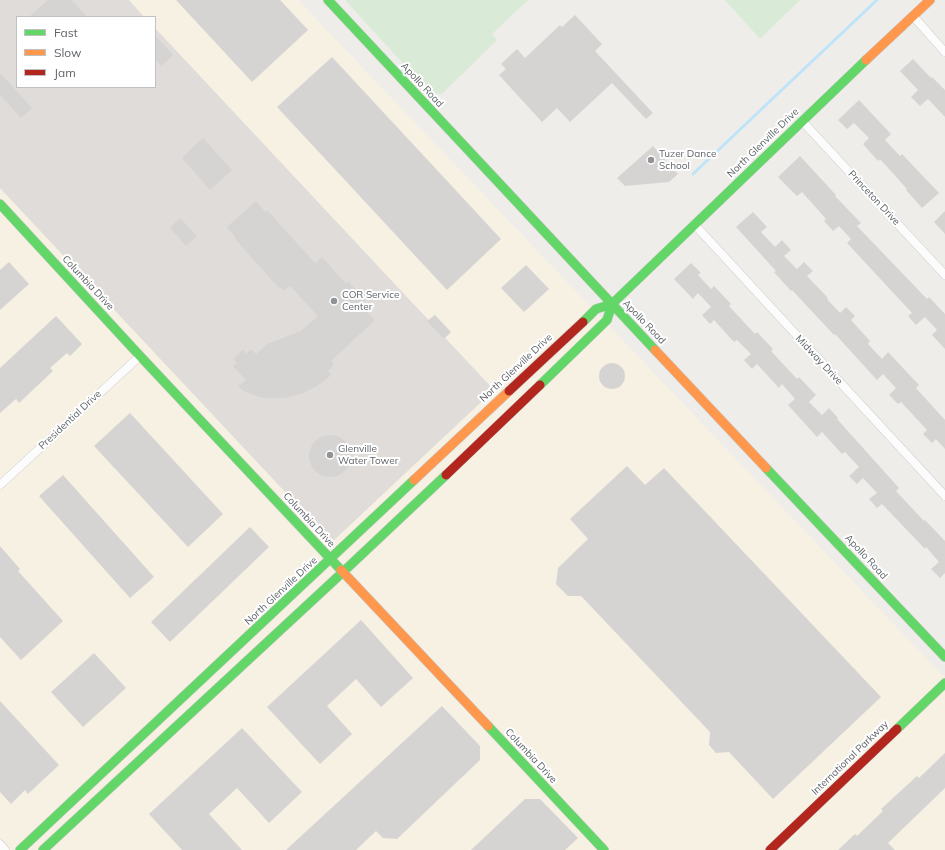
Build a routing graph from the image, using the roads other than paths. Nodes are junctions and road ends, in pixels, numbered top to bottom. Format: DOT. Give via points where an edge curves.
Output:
graph roads {
  1 [pos="328,0"];
  2 [pos="930,0"];
  3 [pos="912,16"];
  4 [pos="945,52"];
  5 [pos="802,121"];
  6 [pos="0,204"];
  7 [pos="694,224"];
  8 [pos="945,275"];
  9 [pos="612,304"];
  10 [pos="140,356"];
  11 [pos="487,411"];
  12 [pos="500,424"];
  13 [pos="0,484"];
  14 [pos="945,496"];
  15 [pos="331,559"];
  16 [pos="343,572"];
  17 [pos="945,657"];
  18 [pos="945,683"];
  19 [pos="0,844"];
  20 [pos="5,850"];
  21 [pos="20,850"];
  22 [pos="43,850"];
  23 [pos="604,850"];
  24 [pos="770,850"];
  1 -- 9 [label="street, Apollo Road"];
  2 -- 3 [label="street, North Glenville Drive"];
  3 -- 4 [label="street"];
  3 -- 5 [label="street, North Glenville Drive"];
  5 -- 7 [label="street, North Glenville Drive"];
  5 -- 8 [label="street, Princeton Drive"];
  6 -- 10 [label="street, Columbia Drive"];
  7 -- 9 [label="street, North Glenville Drive"];
  7 -- 14 [label="street, Midway Drive"];
  9 -- 11 [label="street, North Glenville Drive" via="596,309"];
  9 -- 12 [label="street, North Glenville Drive" via="607,320"];
  9 -- 17 [label="street, Apollo Road"];
  10 -- 13 [label="street, Presidential Drive"];
  10 -- 15 [label="street, Columbia Drive"];
  11 -- 12 [label="street"];
  11 -- 15 [label="street, North Glenville Drive"];
  12 -- 16 [label="street, North Glenville Drive"];
  15 -- 16 [label="street, Columbia Drive"];
  15 -- 21 [label="street, North Glenville Drive"];
  16 -- 22 [label="street, North Glenville Drive"];
  16 -- 23 [label="street, Columbia Drive"];
  18 -- 24 [label="street, International Parkway"];
  19 -- 20 [label="street"];
}
